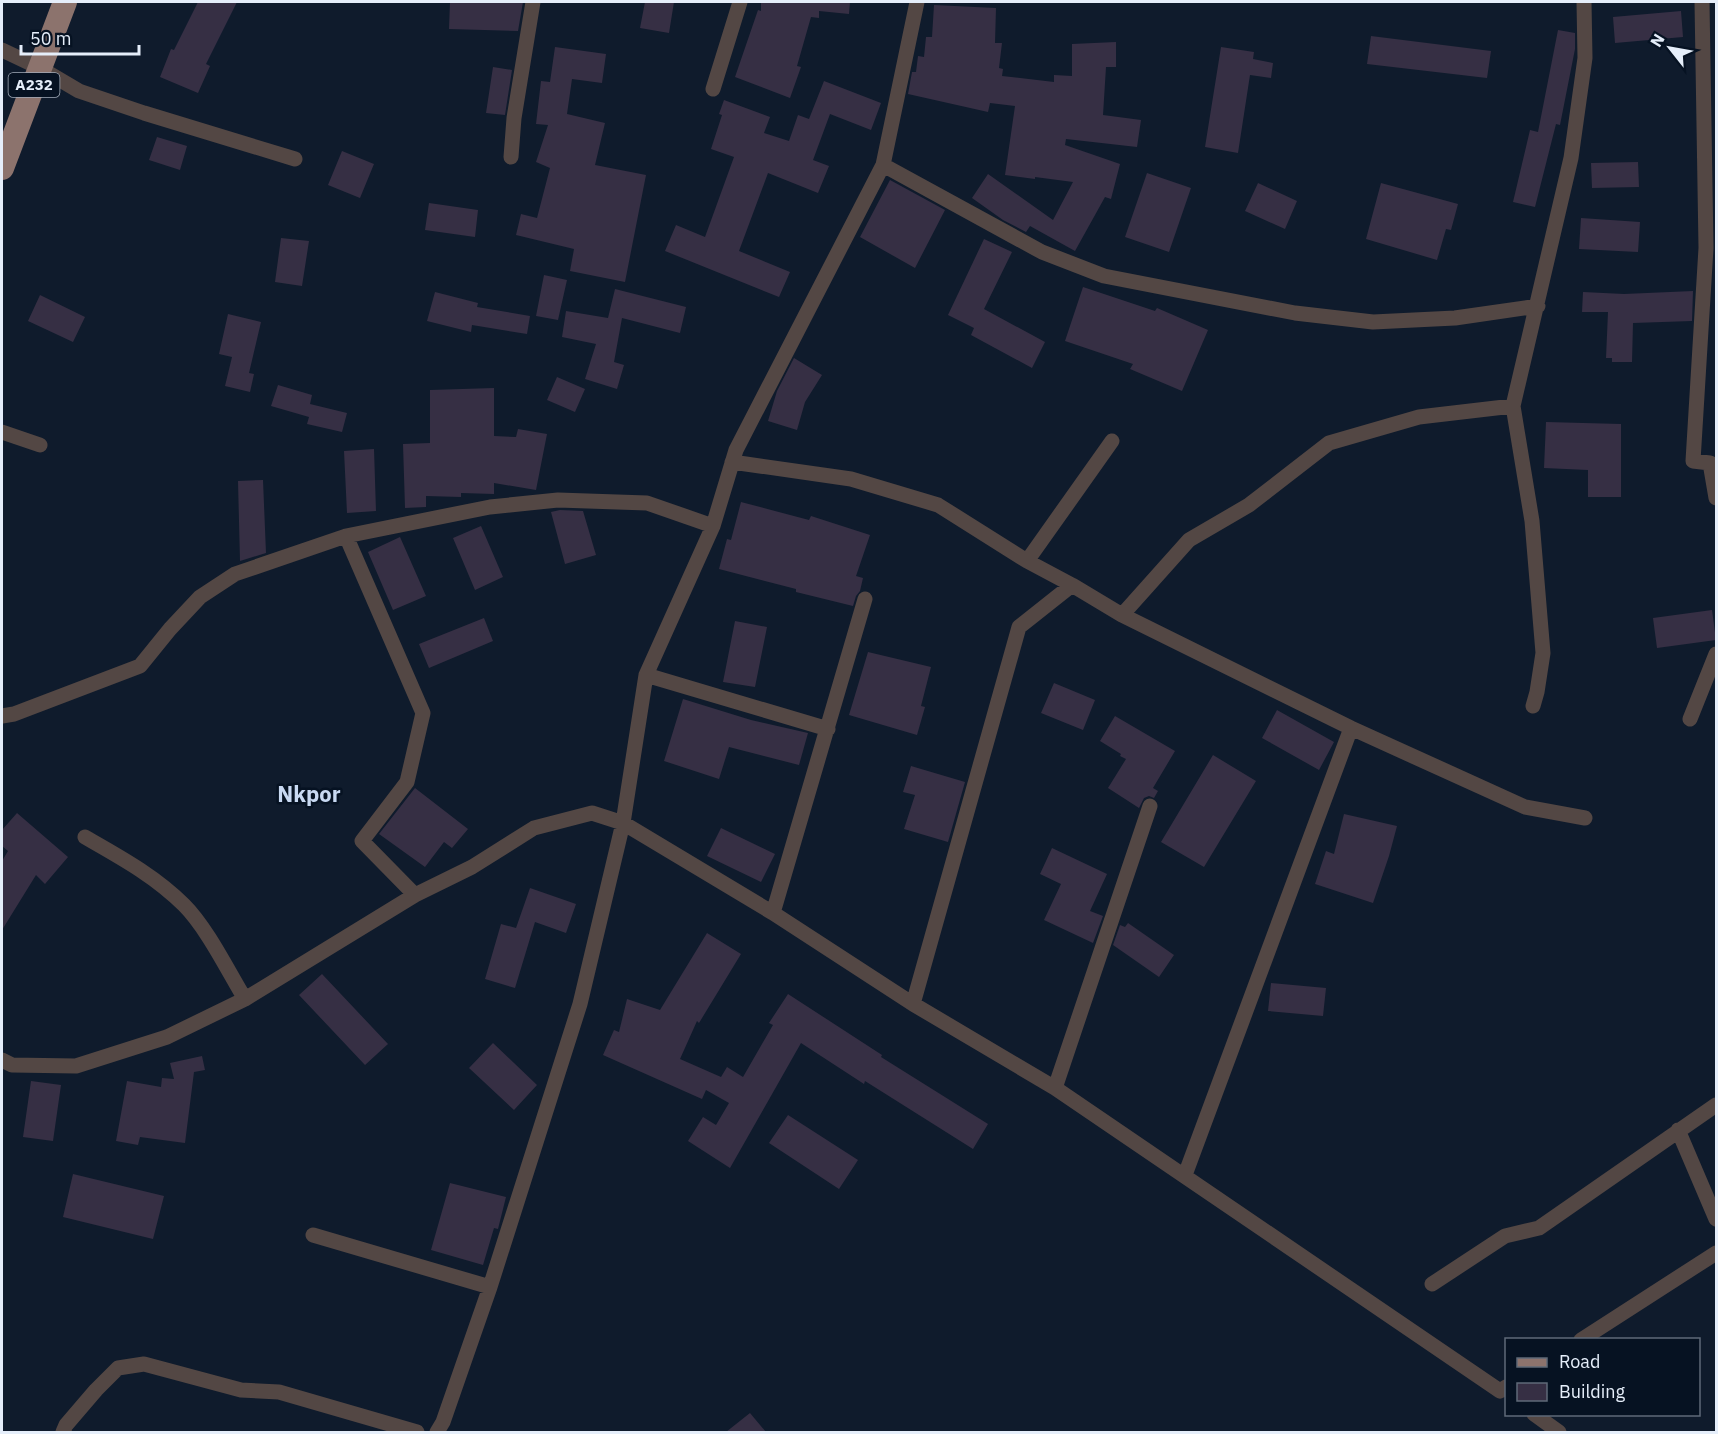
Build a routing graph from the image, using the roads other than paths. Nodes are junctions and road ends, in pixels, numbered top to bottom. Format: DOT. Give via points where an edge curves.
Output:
graph roads {
  1 [pos="65,2"];
  2 [pos="533,2"];
  3 [pos="740,2"];
  4 [pos="917,2"];
  5 [pos="1584,2"];
  6 [pos="1702,2"];
  7 [pos="2,51"];
  8 [pos="40,68"];
  9 [pos="713,89"];
  10 [pos="511,157"];
  11 [pos="295,159"];
  12 [pos="882,165"];
  13 [pos="2,168"];
  14 [pos="1538,306"];
  15 [pos="1514,406"];
  16 [pos="2,432"];
  17 [pos="1112,441"];
  18 [pos="40,445"];
  19 [pos="732,462"];
  20 [pos="1716,498"];
  21 [pos="713,526"];
  22 [pos="346,536"];
  23 [pos="1027,561"];
  24 [pos="1072,585"];
  25 [pos="865,599"];
  26 [pos="1122,615"];
  27 [pos="1716,654"];
  28 [pos="646,675"];
  29 [pos="1533,706"];
  30 [pos="2,716"];
  31 [pos="1690,719"];
  32 [pos="1351,728"];
  33 [pos="828,729"];
  34 [pos="1150,806"];
  35 [pos="1585,818"];
  36 [pos="622,823"];
  37 [pos="85,837"];
  38 [pos="415,895"];
  39 [pos="773,913"];
  40 [pos="245,999"];
  41 [pos="913,1004"];
  42 [pos="2,1060"];
  43 [pos="1055,1088"];
  44 [pos="1716,1106"];
  45 [pos="1678,1130"];
  46 [pos="1185,1175"];
  47 [pos="1716,1219"];
  48 [pos="313,1235"];
  49 [pos="1716,1253"];
  50 [pos="1432,1284"];
  51 [pos="490,1287"];
  52 [pos="1584,1338"];
  53 [pos="1504,1391"];
  54 [pos="1537,1416"];
  55 [pos="63,1432"];
  56 [pos="417,1432"];
  57 [pos="437,1432"];
  58 [pos="1559,1432"];
  1 -- 8 [label="main road, A232"];
  2 -- 10 [label="street"];
  3 -- 9 [label="street"];
  4 -- 12 [label="street"];
  5 -- 14 [label="street" via="1585,58 1571,158"];
  6 -- 20 [label="street" via="1706,248 1693,461 1710,463"];
  7 -- 8 [label="street"];
  8 -- 11 [label="street" via="79,91"];
  8 -- 13 [label="main road, A232"];
  12 -- 14 [label="street" via="1042,252 1104,276 1295,313 1372,322 1455,318"];
  12 -- 19 [label="street"];
  14 -- 15 [label="street"];
  15 -- 26 [label="street" via="1419,417 1329,443 1249,505 1189,540"];
  15 -- 29 [label="street" via="1532,521 1543,653"];
  16 -- 18 [label="street"];
  17 -- 23 [label="street"];
  19 -- 21 [label="street"];
  19 -- 23 [label="street" via="851,479 938,504"];
  21 -- 22 [label="street" via="647,503 558,500 490,507"];
  21 -- 28 [label="street"];
  22 -- 30 [label="street" via="235,574 200,597 140,666"];
  22 -- 38 [label="street" via="423,713 407,782 362,841"];
  23 -- 24 [label="street"];
  24 -- 26 [label="street"];
  24 -- 41 [label="street" via="1019,627"];
  25 -- 33 [label="street"];
  26 -- 32 [label="street"];
  27 -- 31 [label="street"];
  28 -- 33 [label="street"];
  28 -- 36 [label="street"];
  32 -- 35 [label="street" via="1524,807"];
  32 -- 46 [label="street"];
  33 -- 39 [label="street"];
  34 -- 43 [label="street"];
  36 -- 38 [label="street" via="592,813 534,828 471,867"];
  36 -- 39 [label="street"];
  36 -- 51 [label="street" via="580,1004"];
  37 -- 40 [label="street" via="142,870 186,906"];
  38 -- 40 [label="street"];
  39 -- 41 [label="street"];
  40 -- 42 [label="street" via="167,1037 76,1066 12,1065"];
  41 -- 43 [label="street"];
  43 -- 46 [label="street"];
  44 -- 45 [label="street"];
  45 -- 47 [label="street"];
  45 -- 50 [label="street" via="1539,1227 1505,1236"];
  46 -- 53 [label="street"];
  48 -- 51 [label="street"];
  49 -- 52 [label="street"];
  51 -- 57 [label="street"];
  54 -- 58 [label="street"];
  55 -- 56 [label="street" via="118,1368 144,1364 241,1390 279,1392"];
}
